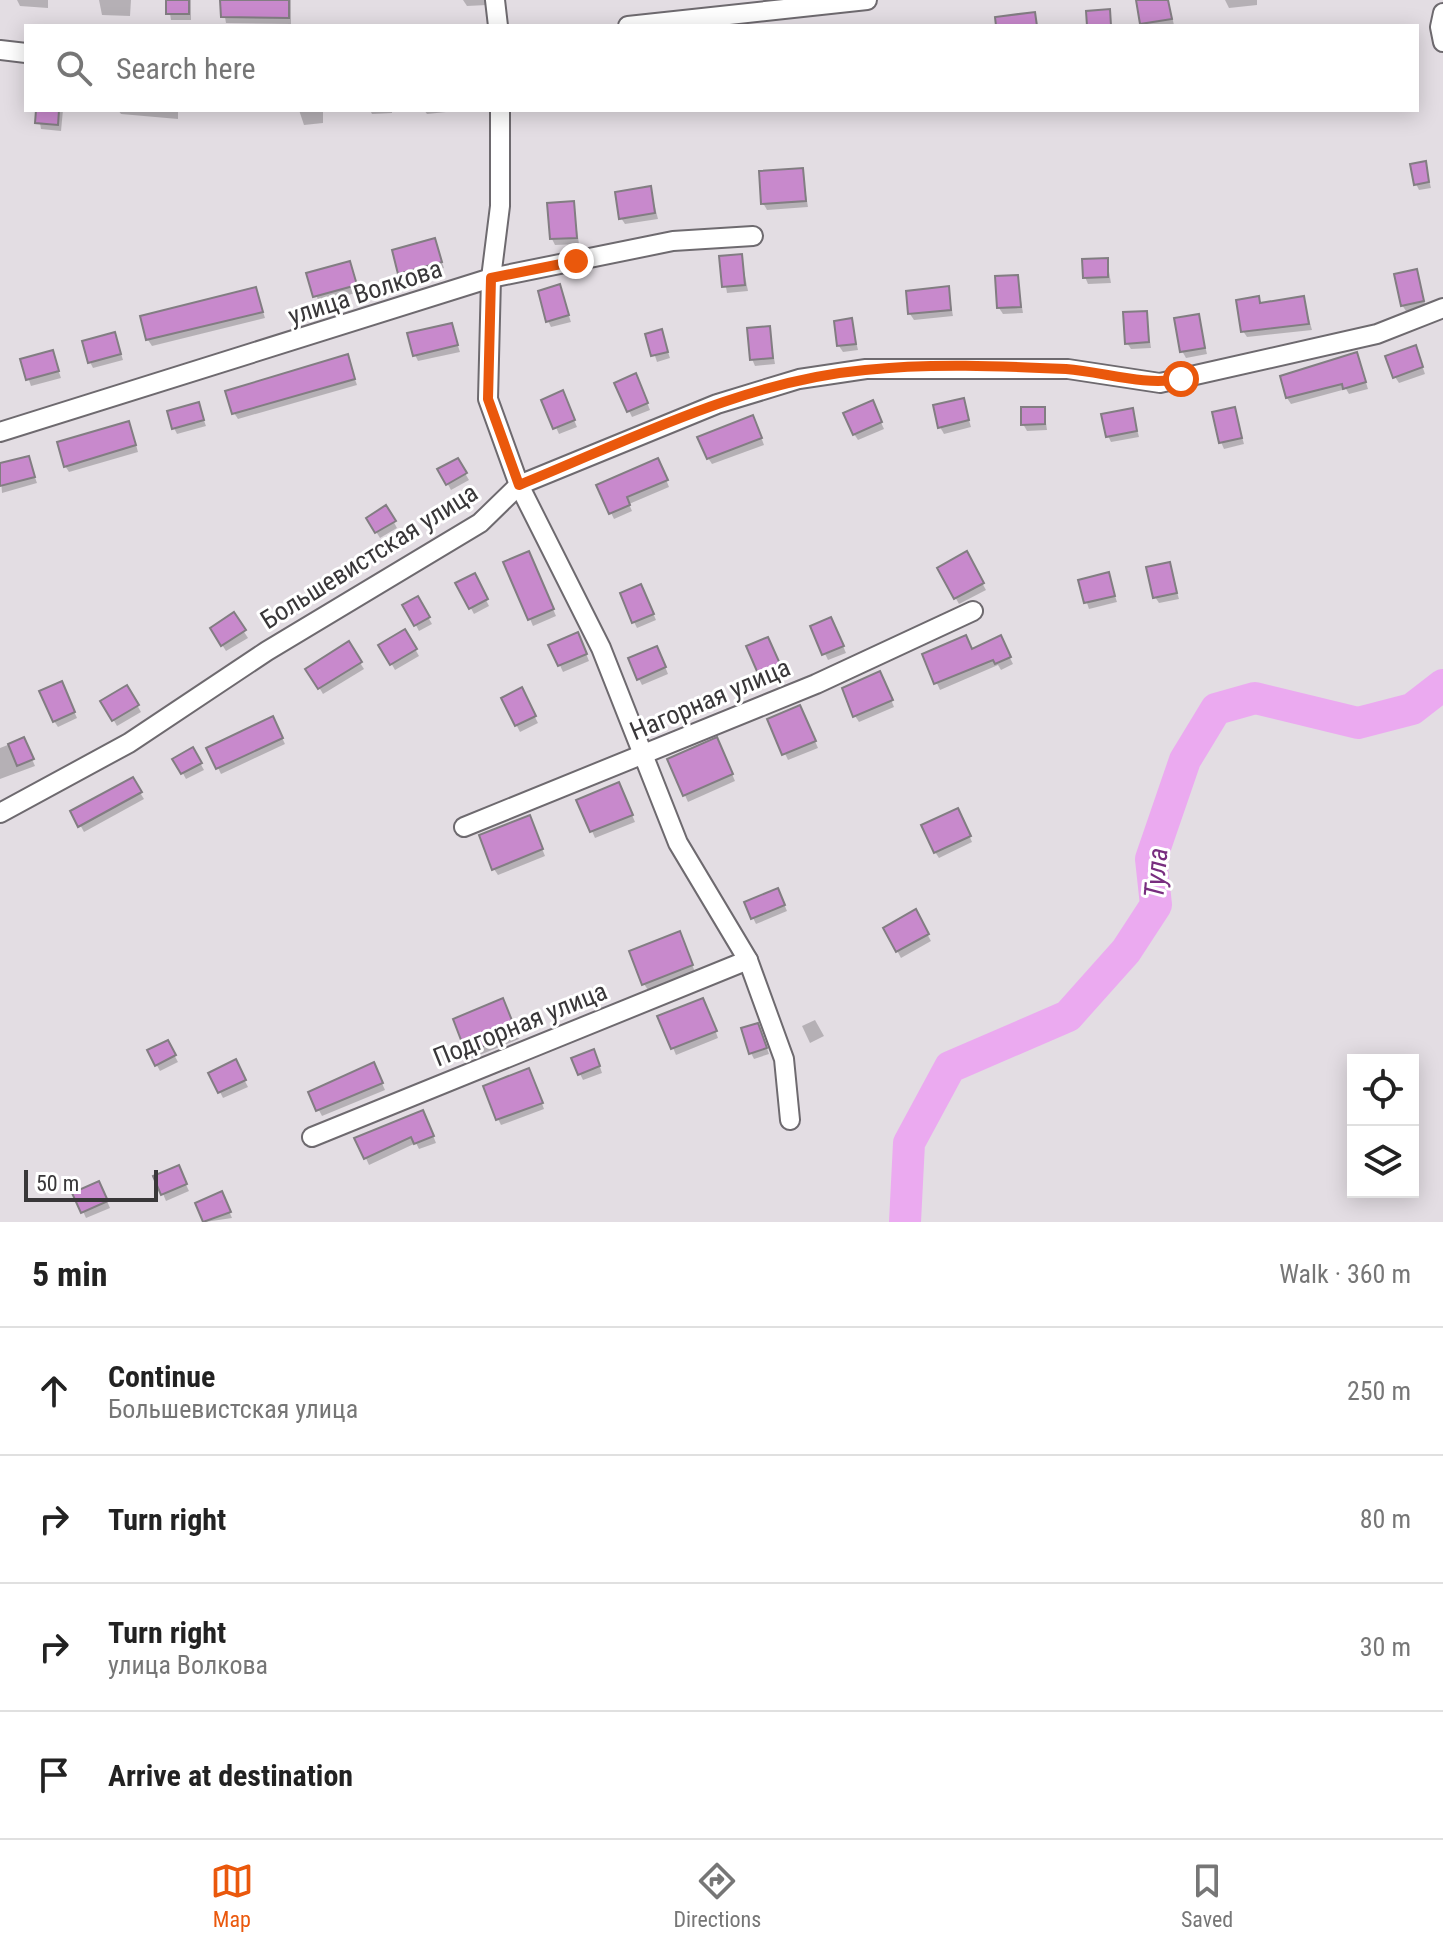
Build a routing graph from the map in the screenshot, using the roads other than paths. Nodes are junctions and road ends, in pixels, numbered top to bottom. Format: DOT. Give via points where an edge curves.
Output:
graph roads {
  1 [pos="495,0"];
  2 [pos="867,0"];
  3 [pos="821,3"];
  4 [pos="1443,13"];
  5 [pos="498,24"];
  6 [pos="645,24"];
  7 [pos="1443,42"];
  8 [pos="0,50"];
  9 [pos="24,53"];
  10 [pos="500,112"];
  11 [pos="753,236"];
  12 [pos="491,278"];
  13 [pos="1443,308"];
  14 [pos="0,432"];
  15 [pos="519,485"];
  16 [pos="973,611"];
  17 [pos="641,755"];
  18 [pos="0,813"];
  19 [pos="464,827"];
  20 [pos="748,960"];
  21 [pos="790,1120"];
  22 [pos="312,1137"];
  1 -- 5 [label="street"];
  2 -- 3 [label="street"];
  3 -- 6 [label="street"];
  4 -- 7 [label="street"];
  8 -- 9 [label="street"];
  10 -- 12 [label="street" via="500,206"];
  11 -- 12 [label="street, улица Волкова" via="673,241"];
  12 -- 14 [label="street, улица Волкова"];
  12 -- 15 [label="street" via="488,399"];
  13 -- 15 [label="street, Большевистская улица" via="1377,334 1160,383 1068,369 866,369 799,379 717,404"];
  15 -- 17 [label="street" via="601,648"];
  15 -- 18 [label="street, Большевистская улица" via="480,523 267,651 129,743"];
  16 -- 17 [label="street, Нагорная улица" via="816,684"];
  17 -- 19 [label="street, Нагорная улица"];
  17 -- 20 [label="street" via="678,843"];
  20 -- 21 [label="street" via="784,1059"];
  20 -- 22 [label="street, Подгорная улица"];
}
